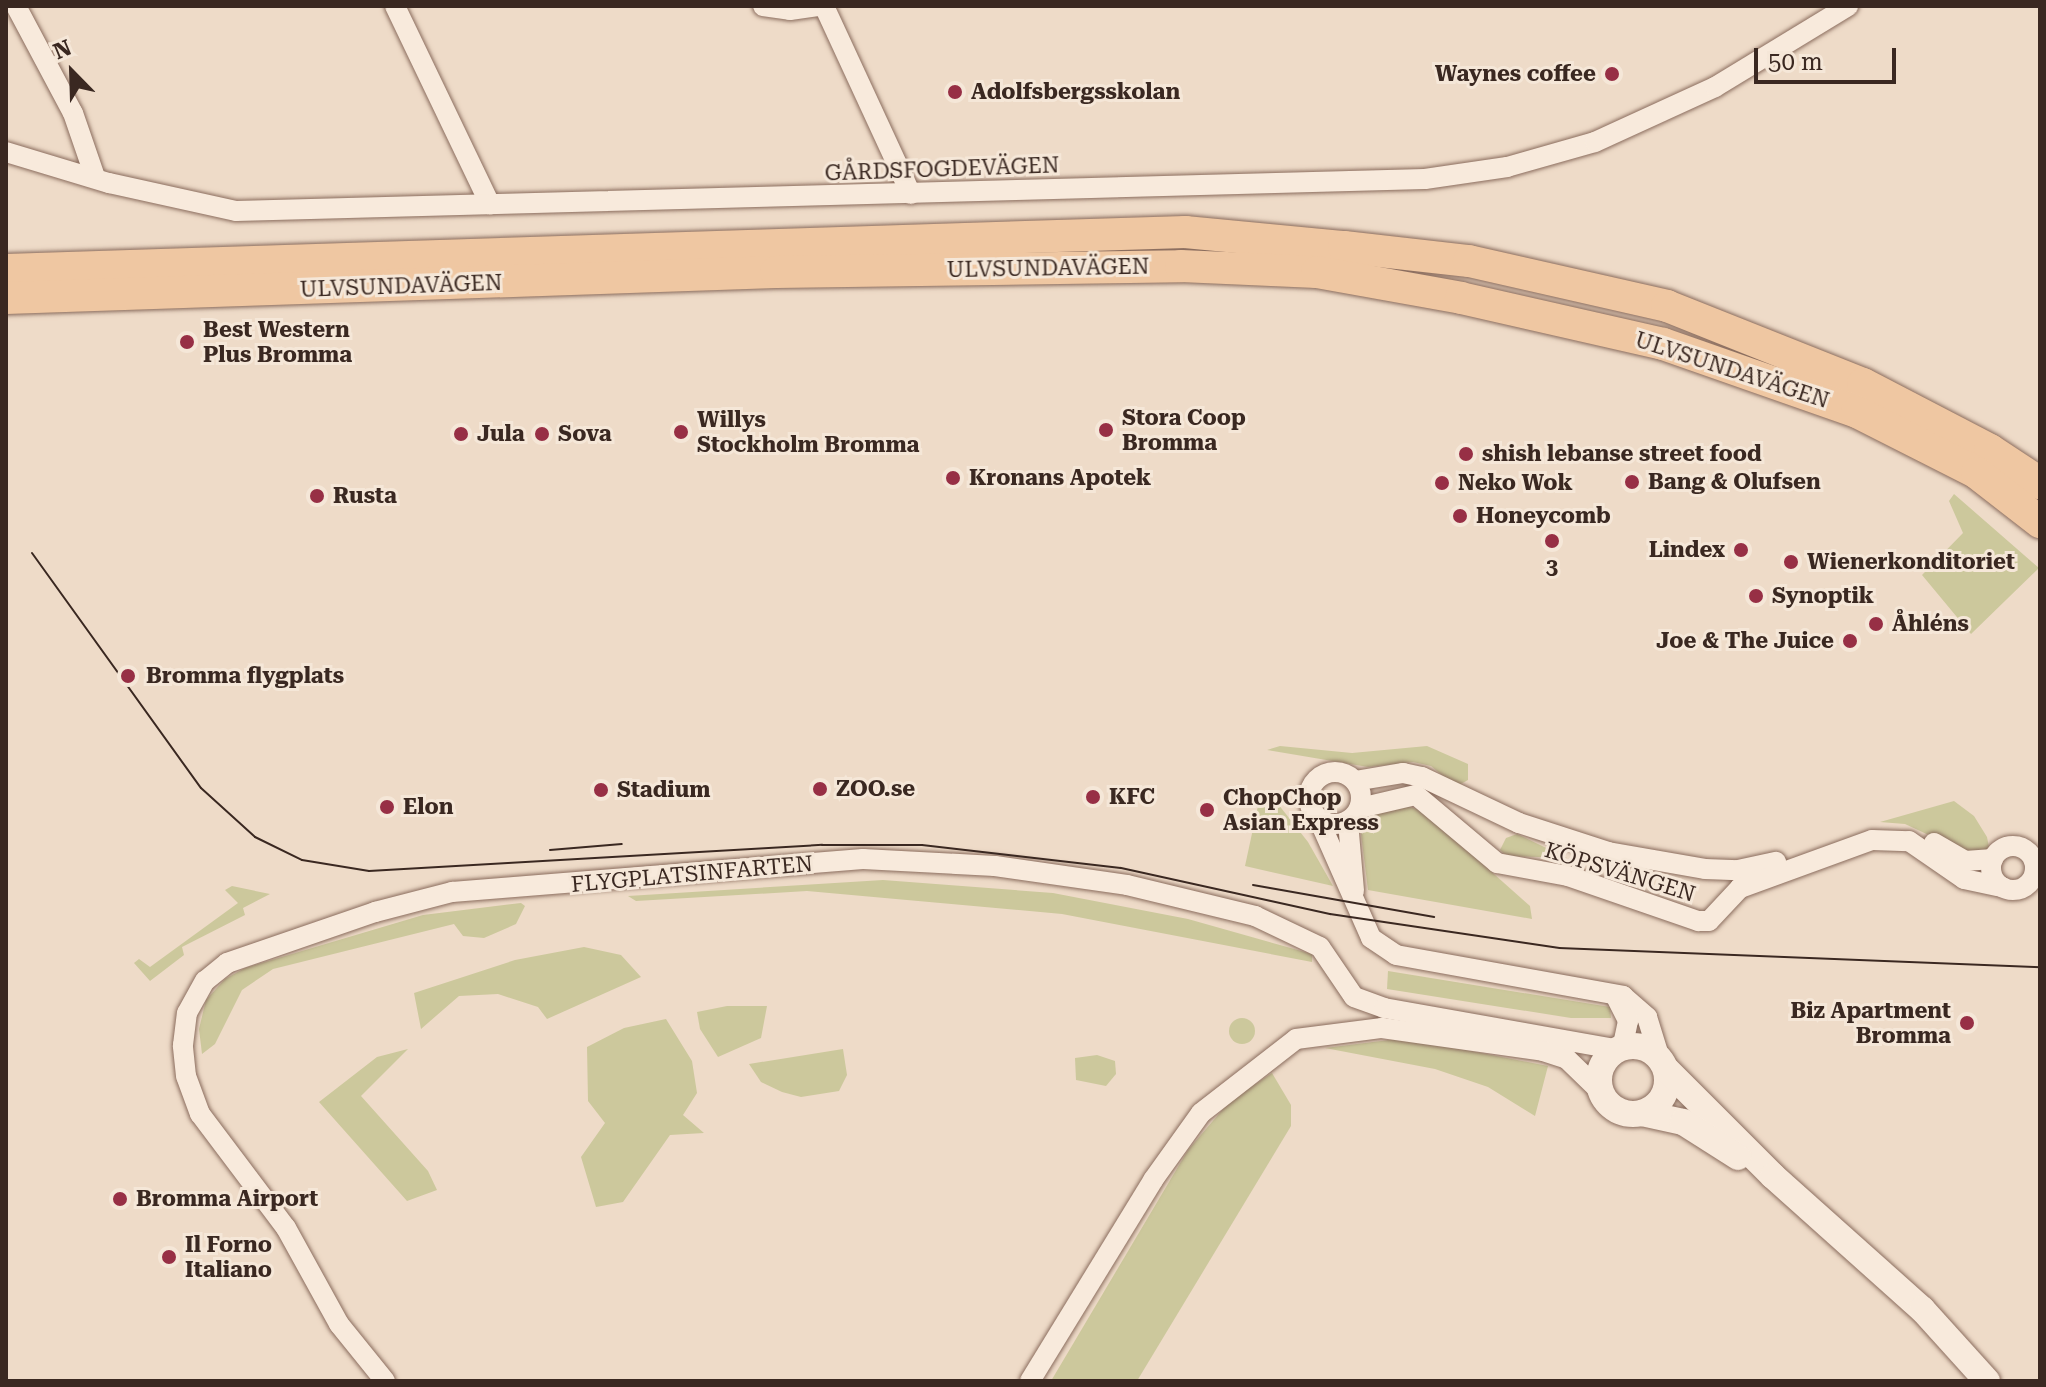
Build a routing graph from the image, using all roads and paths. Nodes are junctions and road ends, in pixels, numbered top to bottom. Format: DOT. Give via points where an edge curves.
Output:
graph roads {
  1 [pos="16,6"];
  2 [pos="395,6"];
  3 [pos="763,6"];
  4 [pos="818,6"];
  5 [pos="824,6"];
  6 [pos="1848,6"];
  7 [pos="6,152"];
  8 [pos="94,174"];
  9 [pos="911,194"];
  10 [pos="490,204"];
  11 [pos="6,270"];
  12 [pos="375,271"];
  13 [pos="6,298"];
  14 [pos="2040,483"];
  15 [pos="2040,522"];
  16 [pos="1355,781"];
  17 [pos="1354,815"];
  18 [pos="1319,820"];
  19 [pos="1993,859"];
  20 [pos="2036,867"];
  21 [pos="2003,887"];
  22 [pos="1354,895"];
  23 [pos="1615,995"];
  24 [pos="1620,1049"];
  25 [pos="1663,1064"];
  26 [pos="1601,1092"];
  27 [pos="1642,1113"];
  28 [pos="1773,1176"];
  29 [pos="385,1381"];
  30 [pos="1030,1381"];
  31 [pos="1987,1381"];
  1 -- 8 [label="street" via="73,113"];
  2 -- 10 [label="street"];
  3 -- 4 [label="street"];
  5 -- 9 [label="street"];
  6 -- 9 [label="street, GÅRDSFOGDEVÄGEN" via="1715,87 1595,142 1507,167 1425,179"];
  7 -- 8 [label="street, GÅRDSFOGDEVÄGEN"];
  8 -- 10 [label="street, GÅRDSFOGDEVÄGEN" via="109,183 236,211"];
  9 -- 10 [label="street, GÅRDSFOGDEVÄGEN"];
  11 -- 12 [label="main road, ULVSUNDAVÄGEN"];
  12 -- 13 [label="main road, ULVSUNDAVÄGEN"];
  12 -- 14 [label="main road, ULVSUNDAVÄGEN" via="1185,232 1469,261 1667,306 1863,384 1990,450"];
  12 -- 15 [label="main road, ULVSUNDAVÄGEN" via="1181,266 1317,272 1461,298 1693,354 1857,412 1977,473"];
  16 -- 17 [label="street"];
  16 -- 18 [label="street" via="1335,772 1314,782 1309,803"];
  16 -- 19 [label="street, KÖPSVÄNGEN" via="1403,773 1422,777 1519,823 1608,852 1705,869 1758,867 1880,826 1903,827 1965,861"];
  17 -- 18 [label="street" via="1333,825"];
  17 -- 21 [label="street, KÖPSVÄNGEN" via="1416,795 1497,863 1568,876 1698,921 1709,921 1740,888 1872,840 1909,841 1964,879"];
  17 -- 22 [label="street"];
  18 -- 22 [label="street"];
  19 -- 20 [label="street, KÖPSVÄNGEN" via="2012,846"];
  19 -- 21 [label="street" via="1991,872"];
  20 -- 21 [label="street, KÖPSVÄNGEN" via="2021,888"];
  22 -- 23 [label="street" via="1371,938 1396,955"];
  23 -- 24 [label="street" via="1628,1021"];
  23 -- 25 [label="street" via="1631,1001 1647,1017"];
  24 -- 25 [label="street" via="1643,1047"];
  24 -- 26 [label="street" via="1602,1068"];
  24 -- 29 [label="street, FLYGPLATSINFARTEN" via="1384,1008 1354,997 1320,947 1255,916 1127,885 995,866 863,859 452,892 375,912 227,963 205,981 187,1013 183,1045 186,1076 200,1114 286,1228 339,1324"];
  25 -- 27 [label="street" via="1661,1101"];
  25 -- 28 [label="street"];
  26 -- 27 [label="street" via="1618,1111"];
  26 -- 30 [label="street" via="1567,1059 1543,1051 1382,1028 1323,1031 1296,1039 1201,1113 1153,1180"];
  27 -- 28 [label="street" via="1683,1122"];
  28 -- 31 [label="street" via="1901,1288"];
}
